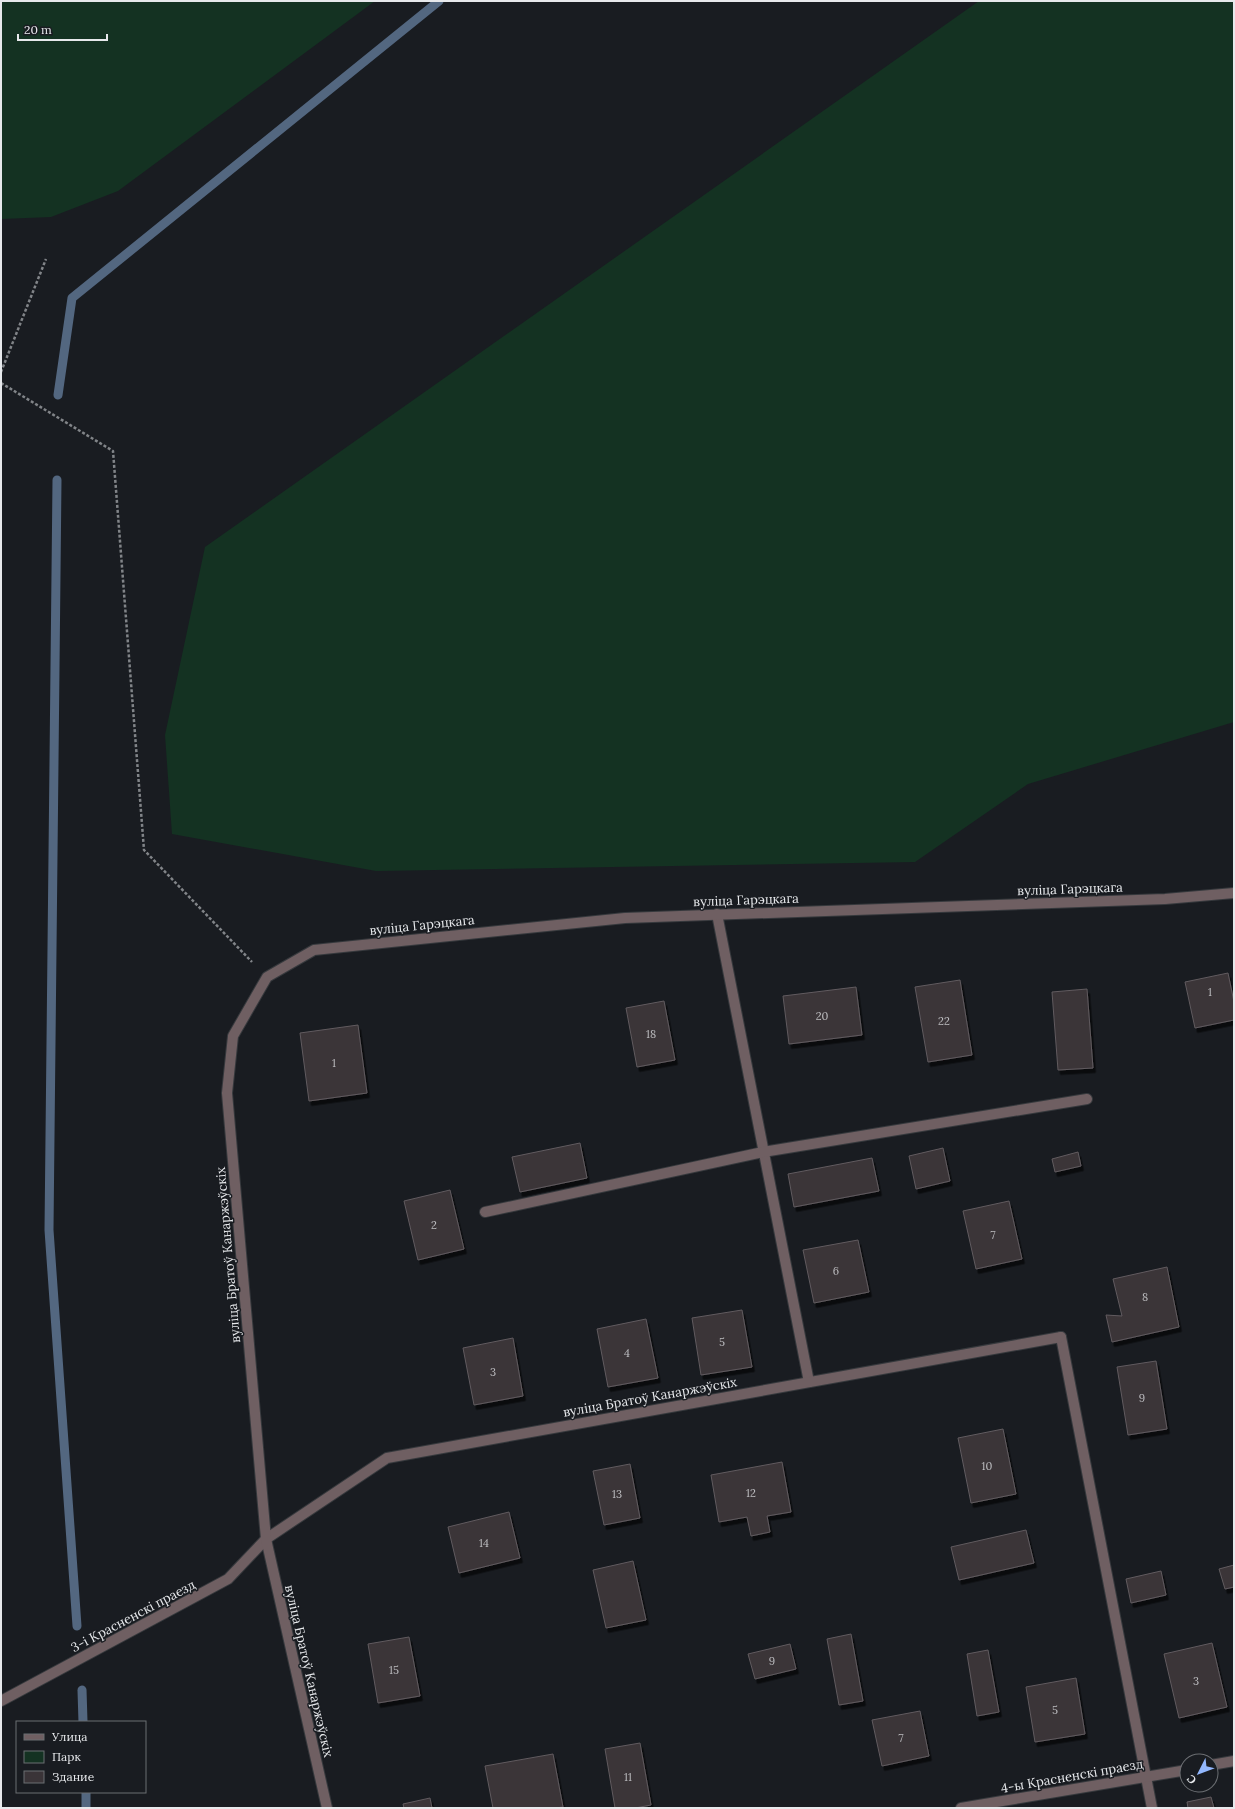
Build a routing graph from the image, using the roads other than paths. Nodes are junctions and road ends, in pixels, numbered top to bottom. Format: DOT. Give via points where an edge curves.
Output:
graph roads {
  1 [pos="1234,893"];
  2 [pos="716,914"];
  3 [pos="267,977"];
  4 [pos="1087,1099"];
  5 [pos="764,1152"];
  6 [pos="485,1212"];
  7 [pos="809,1382"];
  8 [pos="266,1539"];
  9 [pos="1,1701"];
  10 [pos="1234,1761"];
  11 [pos="1219,1764"];
  12 [pos="1179,1771"];
  13 [pos="1145,1777"];
  14 [pos="327,1808"];
  15 [pos="961,1808"];
  16 [pos="1152,1808"];
  1 -- 2 [label="street, вуліца Гарэцкага" via="1165,899"];
  2 -- 3 [label="street, вуліца Гарэцкага" via="625,918 314,950"];
  2 -- 5 [label="street"];
  3 -- 8 [label="street, вуліца Братоў Канаржэўскіх" via="234,1036 227,1093"];
  4 -- 5 [label="street"];
  5 -- 6 [label="street"];
  5 -- 7 [label="street"];
  7 -- 8 [label="street, вуліца Братоў Канаржэўскіх" via="387,1458"];
  7 -- 13 [label="street, вуліца Братоў Канаржэўскіх" via="1061,1337"];
  8 -- 9 [label="street, 3-і Красненскі праезд" via="228,1579"];
  8 -- 14 [label="street, вуліца Братоў Канаржэўскіх"];
  10 -- 11 [label="street"];
  12 -- 13 [label="street, 4-ы Красненскі праезд"];
  13 -- 15 [label="street, 4-ы Красненскі праезд"];
  13 -- 16 [label="street"];
}
